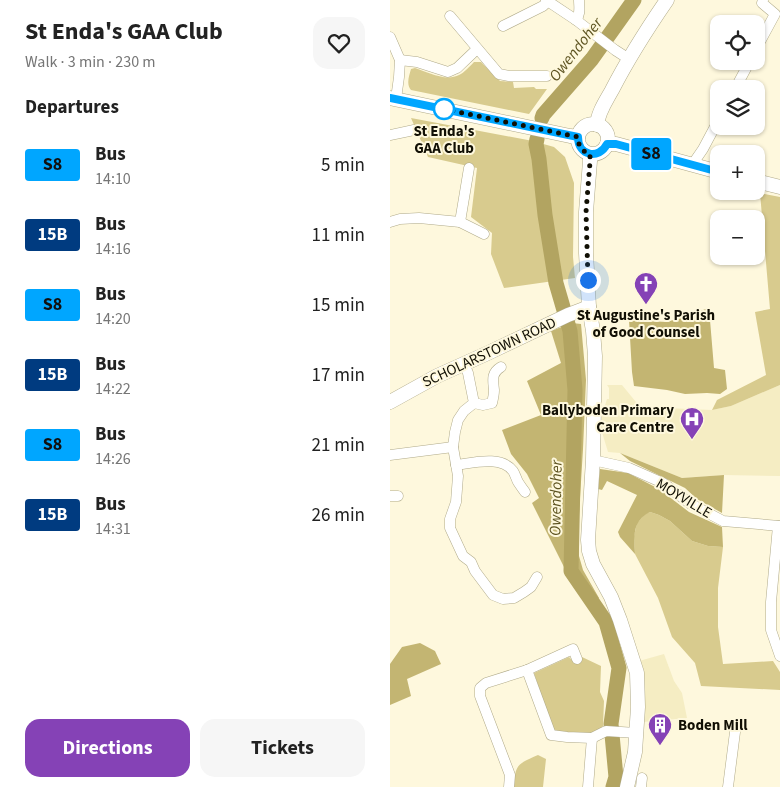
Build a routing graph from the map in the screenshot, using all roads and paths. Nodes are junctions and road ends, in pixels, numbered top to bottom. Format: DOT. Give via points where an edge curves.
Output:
graph roads {
  1 [pos="579,0"];
  2 [pos="667,0"];
  3 [pos="763,0"];
  4 [pos="547,1"];
  5 [pos="778,14"];
  6 [pos="450,16"];
  7 [pos="576,20"];
  8 [pos="503,26"];
  9 [pos="765,35"];
  10 [pos="390,37"];
  11 [pos="477,49"];
  12 [pos="629,59"];
  13 [pos="400,60"];
  14 [pos="547,76"];
  15 [pos="393,99"];
  16 [pos="597,125"];
  17 [pos="414,130"];
  18 [pos="390,135"];
  19 [pos="710,135"];
  20 [pos="578,137"];
  21 [pos="607,144"];
  22 [pos="590,154"];
  23 [pos="692,165"];
  24 [pos="469,168"];
  25 [pos="710,170"];
  26 [pos="765,183"];
  27 [pos="780,187"];
  28 [pos="390,222"];
  29 [pos="460,222"];
  30 [pos="484,234"];
  31 [pos="589,307"];
  32 [pos="464,364"];
  33 [pos="501,367"];
  34 [pos="390,402"];
  35 [pos="474,403"];
  36 [pos="453,447"];
  37 [pos="390,455"];
  38 [pos="593,460"];
  39 [pos="456,465"];
  40 [pos="525,492"];
  41 [pos="779,526"];
  42 [pos="537,577"];
  43 [pos="780,656"];
  44 [pos="577,659"];
  45 [pos="527,670"];
  46 [pos="735,732"];
  47 [pos="636,733"];
  48 [pos="592,738"];
  49 [pos="509,787"];
  50 [pos="588,787"];
  51 [pos="627,787"];
  52 [pos="728,787"];
  1 -- 7 [label="street"];
  2 -- 12 [label="main road"];
  3 -- 5 [label="street" via="762,3"];
  4 -- 7 [label="street"];
  4 -- 8 [label="street" via="544,6"];
  5 -- 9 [label="street"];
  6 -- 11 [label="street"];
  7 -- 12 [label="street"];
  10 -- 13 [label="street"];
  11 -- 13 [label="street" via="448,72"];
  11 -- 14 [label="street" via="499,74"];
  12 -- 16 [label="main road" via="599,114"];
  13 -- 15 [label="street"];
  15 -- 20 [label="main road"];
  16 -- 20 [label="main road" via="586,126"];
  16 -- 21 [label="main road" via="606,132"];
  17 -- 18 [label="street"];
  19 -- 23 [label="street"];
  20 -- 22 [label="main road" via="581,148"];
  21 -- 22 [label="main road" via="601,152"];
  21 -- 23 [label="main road"];
  22 -- 31 [label="main road" via="586,212"];
  23 -- 25 [label="main road"];
  24 -- 29 [label="street"];
  26 -- 27 [label="main road"];
  28 -- 29 [label="street" via="419,218"];
  29 -- 30 [label="street"];
  31 -- 32 [label="main road, SCHOLARSTOWN ROAD"];
  31 -- 38 [label="main road" via="595,356"];
  32 -- 34 [label="main road, SCHOLARSTOWN ROAD"];
  32 -- 35 [label="street"];
  33 -- 35 [label="street" via="493,377 492,403"];
  35 -- 36 [label="street" via="458,420"];
  36 -- 37 [label="street"];
  36 -- 39 [label="street"];
  38 -- 41 [label="street, MOYVILLE" via="629,468 663,483 690,504 723,521"];
  38 -- 47 [label="main road" via="589,551 611,597 637,673"];
  39 -- 40 [label="street" via="501,462 513,471"];
  39 -- 42 [label="street" via="456,502 450,528 463,556 471,562 493,595 503,599 514,598 524,592"];
  41 -- 43 [label="street, MOYVILLE" via="771,630"];
  44 -- 45 [label="street" via="573,649"];
  45 -- 48 [label="street" via="551,735"];
  45 -- 49 [label="street" via="486,683 480,688 480,696 510,775"];
  46 -- 52 [label="street"];
  47 -- 48 [label="street" via="606,731"];
  47 -- 51 [label="main road"];
  48 -- 50 [label="street"];
}
